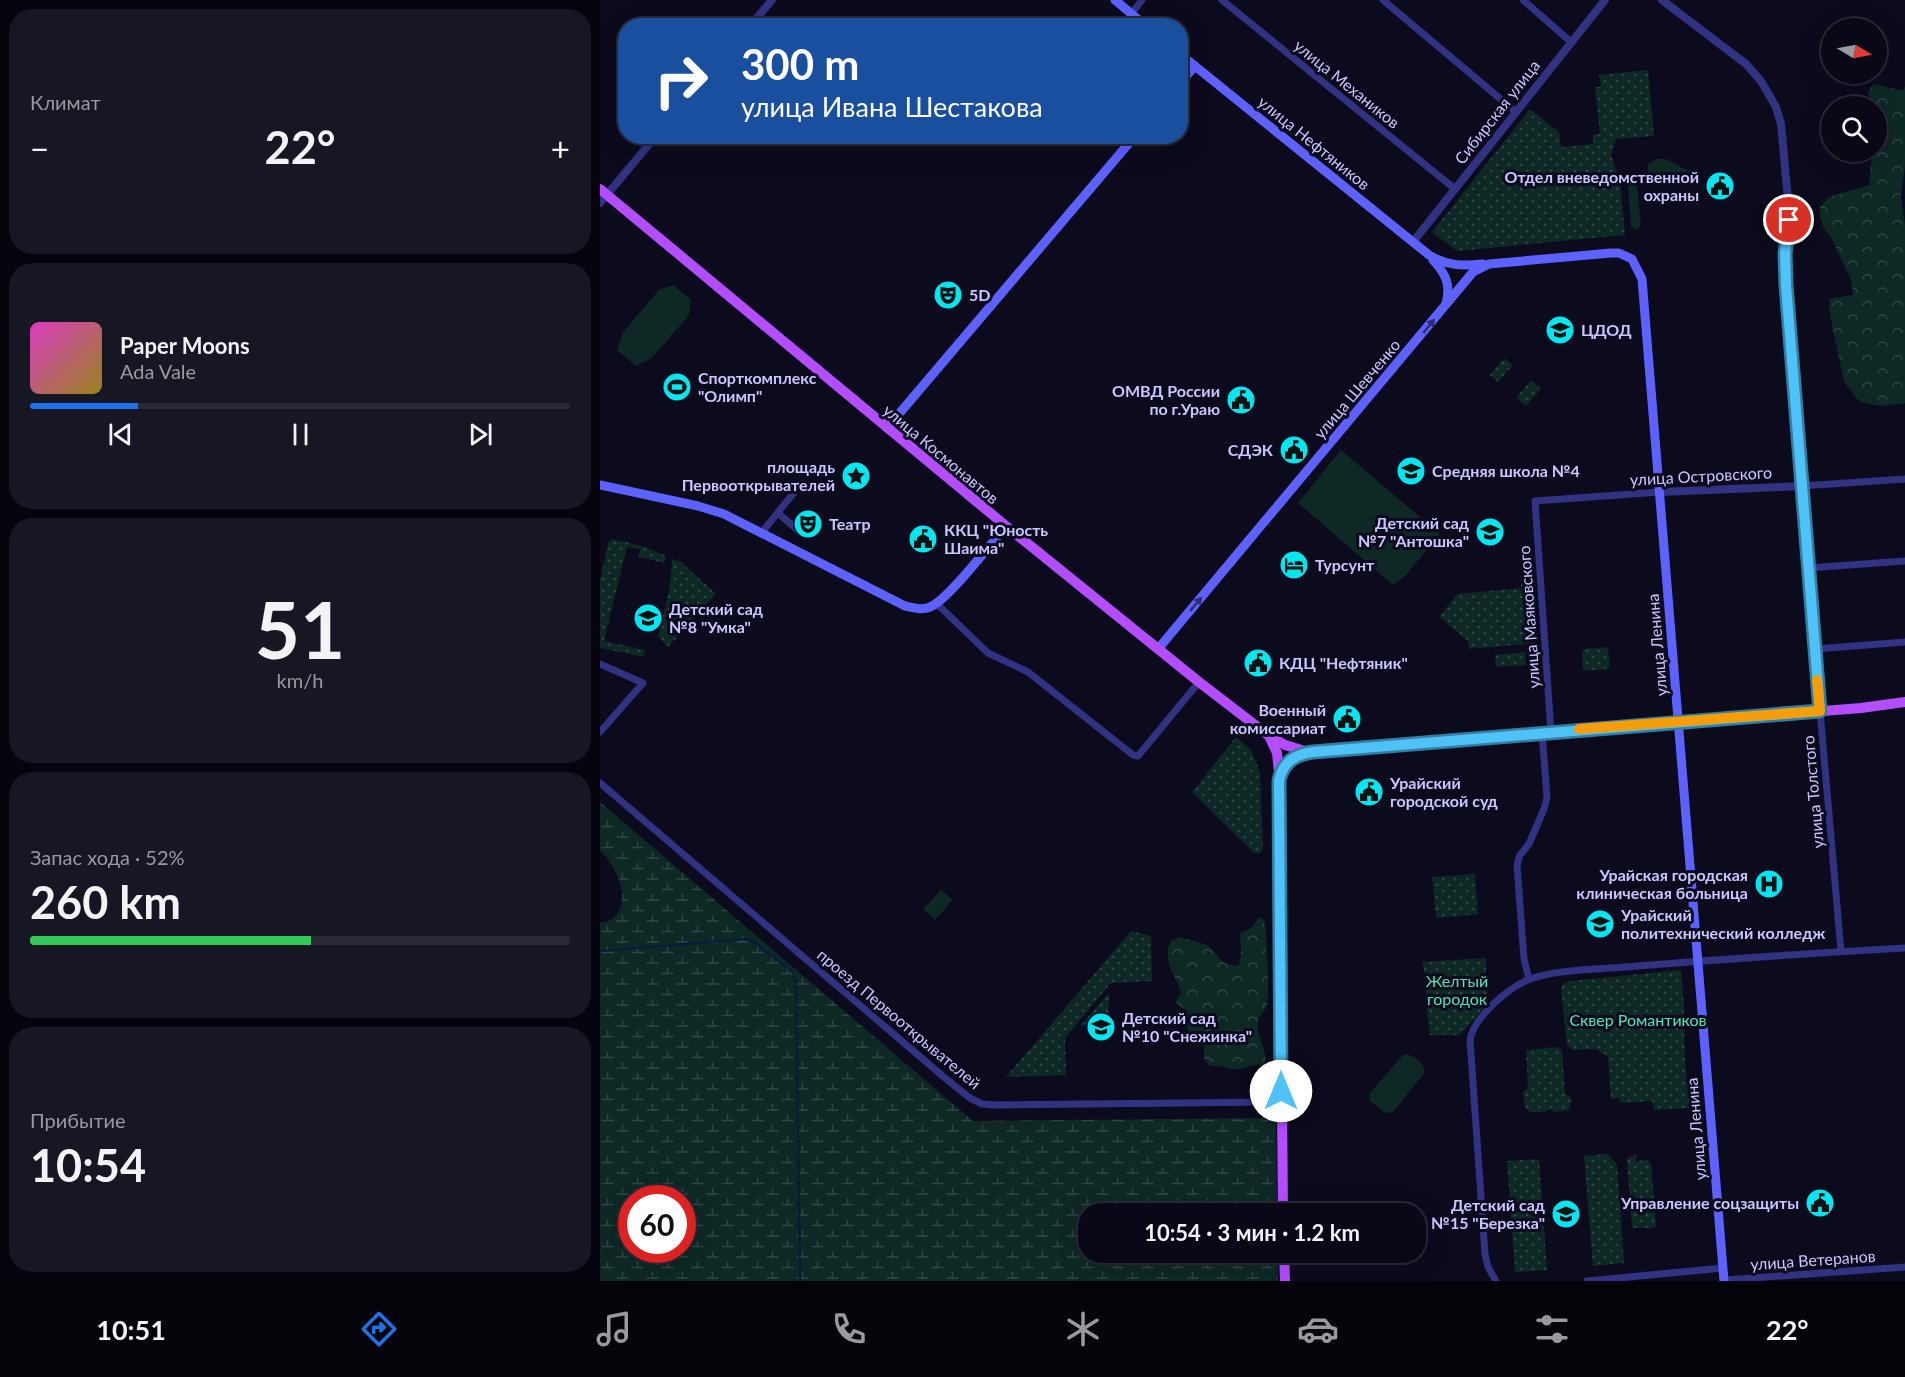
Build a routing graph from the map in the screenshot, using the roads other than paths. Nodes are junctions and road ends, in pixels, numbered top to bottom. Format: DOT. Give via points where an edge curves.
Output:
graph roads {
  1 [pos="772,0"];
  2 [pos="1115,0"];
  3 [pos="1142,0"];
  4 [pos="1222,0"];
  5 [pos="1383,0"];
  6 [pos="1523,0"];
  7 [pos="1605,0"];
  8 [pos="1662,0"];
  9 [pos="1131,14"];
  10 [pos="757,18"];
  11 [pos="1136,18"];
  12 [pos="1571,42"];
  13 [pos="1188,60"];
  14 [pos="1195,66"];
  15 [pos="1188,74"];
  16 [pos="1516,112"];
  17 [pos="649,144"];
  18 [pos="1128,144"];
  19 [pos="1455,189"];
  20 [pos="602,196"];
  21 [pos="1413,242"];
  22 [pos="1429,255"];
  23 [pos="1489,264"];
  24 [pos="1445,306"];
  25 [pos="887,428"];
  26 [pos="1905,479"];
  27 [pos="801,484"];
  28 [pos="600,485"];
  29 [pos="1802,486"];
  30 [pos="600,492"];
  31 [pos="1660,492"];
  32 [pos="1535,501"];
  33 [pos="778,513"];
  34 [pos="1005,526"];
  35 [pos="762,532"];
  36 [pos="801,533"];
  37 [pos="1905,561"];
  38 [pos="1808,568"];
  39 [pos="937,604"];
  40 [pos="1905,642"];
  41 [pos="1158,649"];
  42 [pos="1815,649"];
  43 [pos="600,664"];
  44 [pos="1199,682"];
  45 [pos="1905,702"];
  46 [pos="1820,711"];
  47 [pos="1679,721"];
  48 [pos="600,732"];
  49 [pos="1546,732"];
  50 [pos="1268,735"];
  51 [pos="1308,752"];
  52 [pos="1279,778"];
  53 [pos="600,783"];
  54 [pos="1905,948"];
  55 [pos="1841,951"];
  56 [pos="1697,961"];
  57 [pos="1529,979"];
  58 [pos="1282,1102"];
  59 [pos="1283,1203"];
  60 [pos="1284,1263"];
  61 [pos="1905,1267"];
  62 [pos="1723,1268"];
  63 [pos="1724,1280"];
  64 [pos="1285,1281"];
  65 [pos="1496,1281"];
  66 [pos="1587,1281"];
  1 -- 10 [label="street"];
  2 -- 9 [label="main road"];
  3 -- 9 [label="street"];
  4 -- 19 [label="street, улица Механиков"];
  5 -- 16 [label="street"];
  6 -- 12 [label="street"];
  7 -- 12 [label="street, Сибирская улица"];
  8 -- 29 [label="street, улица Толстого" via="1750,68 1766,88 1779,115 1789,210 1785,277"];
  9 -- 11 [label="main road"];
  12 -- 16 [label="street, Сибирская улица"];
  13 -- 14 [label="main road, улица Нефтяников"];
  14 -- 15 [label="main road"];
  14 -- 21 [label="main road, улица Нефтяников"];
  16 -- 19 [label="street, Сибирская улица"];
  17 -- 20 [label="street"];
  18 -- 25 [label="main road"];
  19 -- 21 [label="street, Сибирская улица"];
  20 -- 25 [label="main road, улица Космонавтов"];
  21 -- 22 [label="main road, улица Нефтяников"];
  22 -- 23 [label="main road, улица Нефтяников" via="1454,266"];
  22 -- 24 [label="main road, улица Нефтяников" via="1447,279"];
  23 -- 24 [label="main road, улица Шевченко" via="1473,273"];
  23 -- 31 [label="main road, улица Ленина" via="1611,253 1632,259 1641,279"];
  41 -- 24 [label="main road, улица Шевченко, one-way"];
  25 -- 34 [label="main road, улица Космонавтов"];
  26 -- 29 [label="street, улица Островского"];
  27 -- 33 [label="street"];
  28 -- 30 [label="street"];
  28 -- 35 [label="main road" via="707,508"];
  29 -- 31 [label="street, улица Островского"];
  29 -- 38 [label="street, улица Толстого"];
  31 -- 32 [label="street, улица Островского"];
  31 -- 47 [label="main road, улица Ленина"];
  32 -- 49 [label="street, улица Маяковского"];
  33 -- 35 [label="street"];
  33 -- 36 [label="street"];
  34 -- 39 [label="main road"];
  34 -- 41 [label="main road, улица Космонавтов"];
  35 -- 39 [label="main road" via="905,606 922,609"];
  37 -- 38 [label="street"];
  38 -- 42 [label="street, улица Толстого"];
  39 -- 44 [label="street" via="988,653 1028,672 1133,755 1138,756"];
  40 -- 42 [label="street"];
  41 -- 44 [label="main road, улица Космонавтов"];
  42 -- 46 [label="street, улица Толстого"];
  43 -- 48 [label="street" via="643,683"];
  44 -- 50 [label="main road, улица Космонавтов"];
  45 -- 46 [label="main road"];
  46 -- 47 [label="main road"];
  46 -- 55 [label="street, улица Толстого"];
  47 -- 49 [label="main road"];
  47 -- 56 [label="main road, улица Ленина"];
  49 -- 51 [label="main road"];
  49 -- 57 [label="street, улица Маяковского" via="1547,797 1517,865"];
  50 -- 51 [label="main road, улица Космонавтов" via="1285,746"];
  50 -- 52 [label="main road" via="1277,753"];
  51 -- 52 [label="main road" via="1291,759"];
  52 -- 58 [label="main road"];
  53 -- 58 [label="street, проезд Первооткрывателей" via="978,1102"];
  54 -- 55 [label="street"];
  55 -- 56 [label="street"];
  56 -- 57 [label="street"];
  56 -- 62 [label="main road, улица Ленина"];
  57 -- 65 [label="street" via="1492,1006 1470,1040 1485,1254"];
  58 -- 59 [label="main road"];
  60 -- 64 [label="main road"];
  61 -- 63 [label="street, улица Ветеранов"];
  62 -- 63 [label="main road, улица Ленина"];
  62 -- 66 [label="street"];
}
